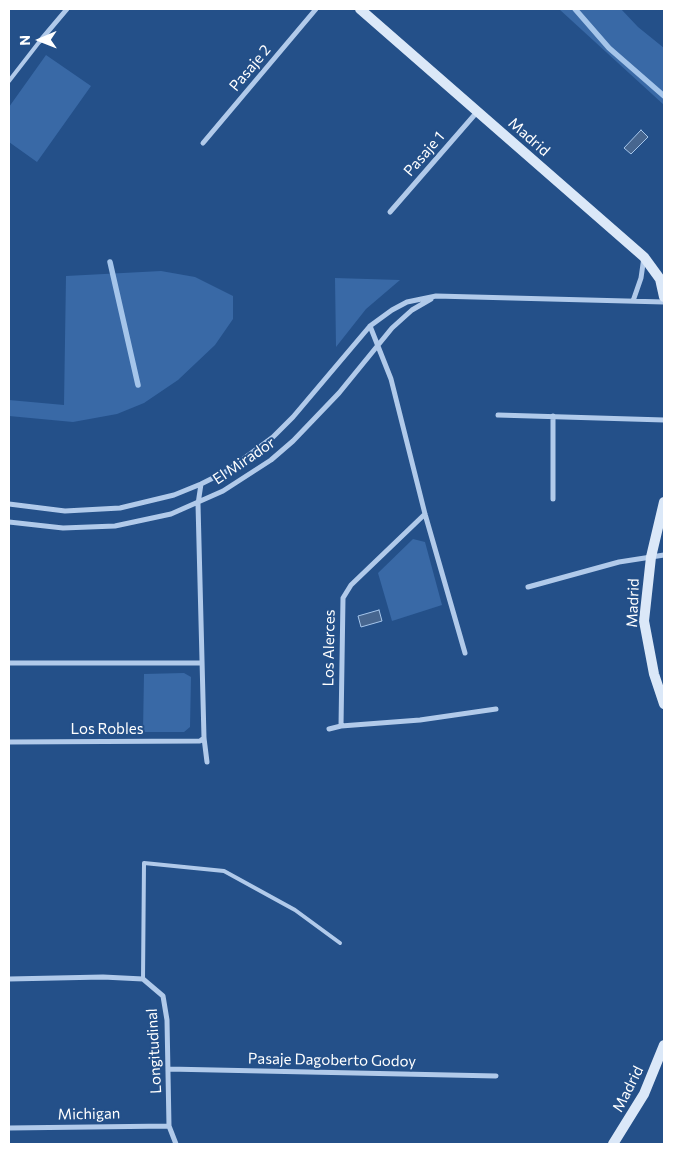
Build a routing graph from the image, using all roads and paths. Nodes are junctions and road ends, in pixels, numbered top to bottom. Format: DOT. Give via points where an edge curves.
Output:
graph roads {
  1 [pos="67,9"];
  2 [pos="316,9"];
  3 [pos="360,9"];
  4 [pos="40,41"];
  5 [pos="9,81"];
  6 [pos="478,112"];
  7 [pos="203,143"];
  8 [pos="390,212"];
  9 [pos="644,257"];
  10 [pos="436,296"];
  11 [pos="664,297"];
  12 [pos="632,301"];
  13 [pos="664,302"];
  14 [pos="370,326"];
  15 [pos="378,345"];
  16 [pos="498,415"];
  17 [pos="553,416"];
  18 [pos="664,420"];
  19 [pos="201,484"];
  20 [pos="553,499"];
  21 [pos="664,502"];
  22 [pos="9,504"];
  23 [pos="198,504"];
  24 [pos="425,514"];
  25 [pos="9,522"];
  26 [pos="664,555"];
  27 [pos="651,557"];
  28 [pos="528,587"];
  29 [pos="465,653"];
  30 [pos="9,663"];
  31 [pos="202,663"];
  32 [pos="664,704"];
  33 [pos="496,709"];
  34 [pos="341,726"];
  35 [pos="329,729"];
  36 [pos="204,738"];
  37 [pos="9,742"];
  38 [pos="207,762"];
  39 [pos="340,943"];
  40 [pos="9,979"];
  41 [pos="143,979"];
  42 [pos="664,1045"];
  43 [pos="168,1069"];
  44 [pos="496,1076"];
  45 [pos="169,1126"];
  46 [pos="9,1128"];
  47 [pos="176,1144"];
  48 [pos="613,1144"];
  1 -- 4 [label="street"];
  2 -- 7 [label="street, Pasaje 2"];
  3 -- 6 [label="street, Madrid"];
  4 -- 5 [label="lane"];
  6 -- 8 [label="street, Pasaje 1"];
  6 -- 9 [label="street, Madrid"];
  9 -- 11 [label="street, Madrid" via="660,279"];
  9 -- 12 [label="street" via="641,278"];
  10 -- 12 [label="street, El Mirador"];
  10 -- 14 [label="street, El Mirador" via="407,302"];
  10 -- 15 [label="street, El Mirador" via="403,318"];
  12 -- 13 [label="street, El Mirador"];
  14 -- 15 [label="street"];
  14 -- 19 [label="street, El Mirador" via="273,437 226,471"];
  15 -- 23 [label="street, El Mirador" via="293,442 248,477"];
  15 -- 24 [label="street" via="391,379"];
  16 -- 17 [label="street"];
  17 -- 18 [label="street"];
  17 -- 20 [label="street"];
  19 -- 22 [label="street, El Mirador" via="147,503 111,509 65,512"];
  19 -- 23 [label="street"];
  21 -- 27 [label="street, Madrid"];
  23 -- 25 [label="street, El Mirador" via="152,519 115,526 63,528"];
  23 -- 31 [label="street"];
  24 -- 29 [label="street"];
  24 -- 34 [label="street, Los Alerces" via="351,585 342,598"];
  26 -- 27 [label="street"];
  27 -- 28 [label="street" via="619,562"];
  27 -- 32 [label="street, Madrid" via="644,620 654,674"];
  30 -- 31 [label="street"];
  31 -- 36 [label="street"];
  33 -- 34 [label="street" via="420,720"];
  34 -- 35 [label="street"];
  36 -- 37 [label="street, Los Robles" via="200,741"];
  36 -- 38 [label="street"];
  39 -- 41 [label="lane" via="296,910 224,871 144,864"];
  40 -- 41 [label="street"];
  41 -- 43 [label="street, Longitudinal" via="163,996"];
  42 -- 48 [label="street, Madrid" via="644,1094"];
  43 -- 44 [label="street, Pasaje Dagoberto Godoy"];
  43 -- 45 [label="street, Longitudinal"];
  45 -- 46 [label="street, Michigan"];
  45 -- 47 [label="street, Longitudinal"];
}
